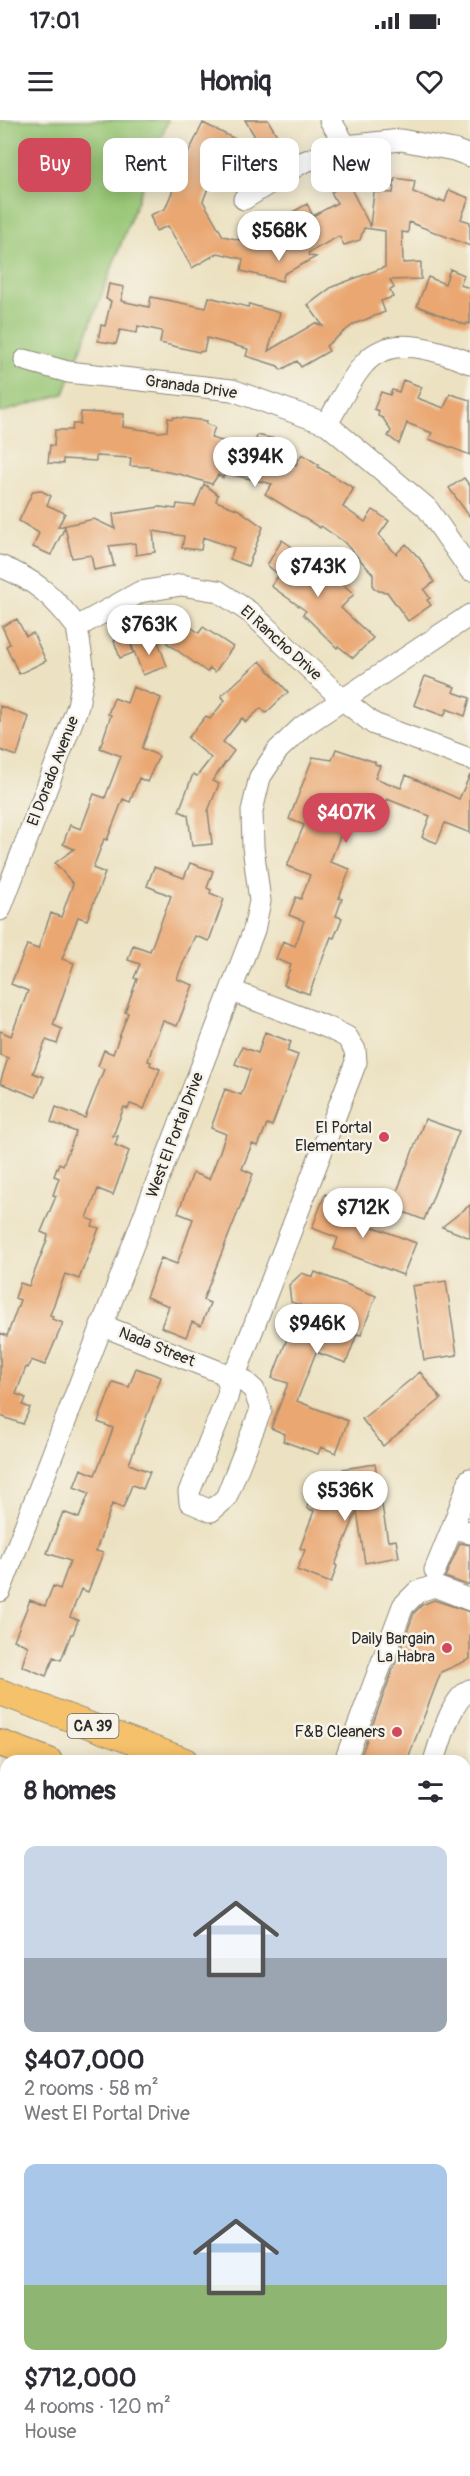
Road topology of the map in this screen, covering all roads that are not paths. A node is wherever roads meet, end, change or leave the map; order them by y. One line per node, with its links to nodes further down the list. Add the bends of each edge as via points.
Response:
1 (330, 120): 2 (street)
2 (341, 138)
3 (391, 141): 4 (street)
4 (470, 156)
5 (311, 159): 6 (street)
6 (244, 199)
7 (25, 360): 9 (street, Granada Drive, via 68,372 232,390)
8 (470, 363): 9 (street, via 433,348 407,346 384,351 365,361)
9 (327, 424): 11 (street, Granada Drive, via 427,508)
10 (0, 566): 13 (street, via 26,577 48,594)
11 (470, 570)
12 (470, 615): 14 (street, West El Portal Drive)
13 (77, 627): 14 (street, El Rancho Drive, via 140,592 181,585 218,591 252,613); 16 (street, El Dorado Avenue, via 84,672 78,706)
14 (343, 700): 15 (street, El Rancho Drive, via 374,724); 17 (street, West El Portal Drive, via 302,726 278,750 260,777 252,811 261,902)
15 (470, 759)
16 (0, 910)
17 (232, 991): 18 (street, West El Portal Drive); 19 (street, via 347,1037 355,1050 356,1062 240,1365)
18 (101, 1325): 19 (street, Nada Street); 23 (street, West El Portal Drive)
19 (224, 1371): 19 (street, via 227,1398 189,1492 190,1502 211,1511 226,1498 261,1410 254,1390)
20 (470, 1479): 21 (street)
21 (461, 1529): 22 (street)
22 (435, 1570)
23 (0, 1591)
24 (470, 1600): 30 (street, via 434,1586 417,1592 403,1606)
25 (470, 1690): 31 (street, via 454,1705)
26 (0, 1692): 29 (main road, CA 39)
27 (0, 1743): 28 (main road)
28 (33, 1755)
29 (169, 1755)
30 (347, 1755)
31 (436, 1755)

